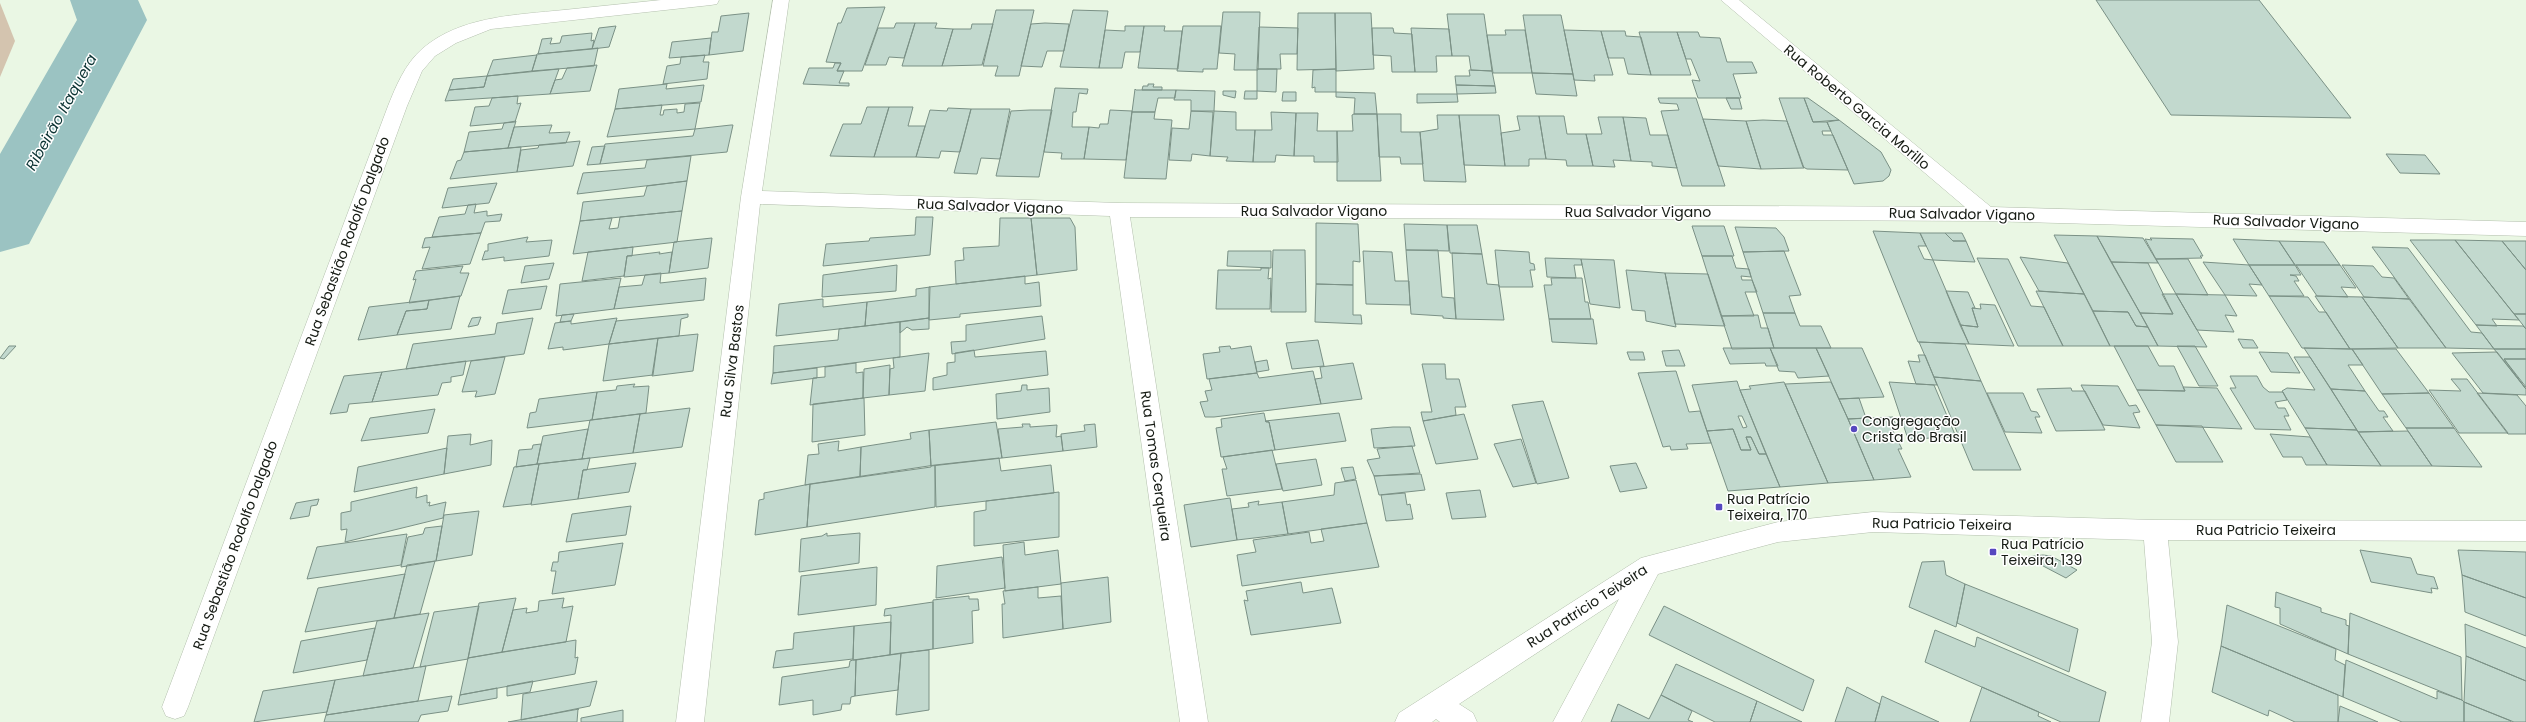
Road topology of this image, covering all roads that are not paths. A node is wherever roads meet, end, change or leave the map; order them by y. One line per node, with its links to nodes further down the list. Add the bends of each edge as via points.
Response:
1 (711, 0): 12 (street, Rua Sebastião Rodolfo Dalgado, via 496,22 462,32 433,49 413,70 381,149)
2 (780, 0): 4 (street, Rua Silva Bastos)
3 (1729, 0): 6 (street, Rua Roberto Garcia Morillo)
4 (751, 197): 5 (street, Rua Salvador Vigano); 13 (street, Rua Silva Bastos)
5 (1119, 210): 6 (street, Rua Salvador Vigano); 14 (street, Rua Tomas Cerqueira)
6 (1986, 214): 7 (street, Rua Salvador Vigano)
7 (2526, 229)
8 (2154, 530): 9 (street, Rua Patricio Teixeira); 10 (street, Rua Patricio Teixeira, via 1873,522 1778,532); 18 (street, via 2165,642)
9 (2526, 531)
10 (1650, 565): 11 (street, Rua Patricio Teixeira); 17 (street)
11 (1436, 704): 15 (street, Rua Patricio Teixeira); 16 (street)
12 (175, 707)
13 (690, 722)
14 (1194, 722)
15 (1409, 722)
16 (1463, 722)
17 (1568, 722)
18 (2155, 722)

